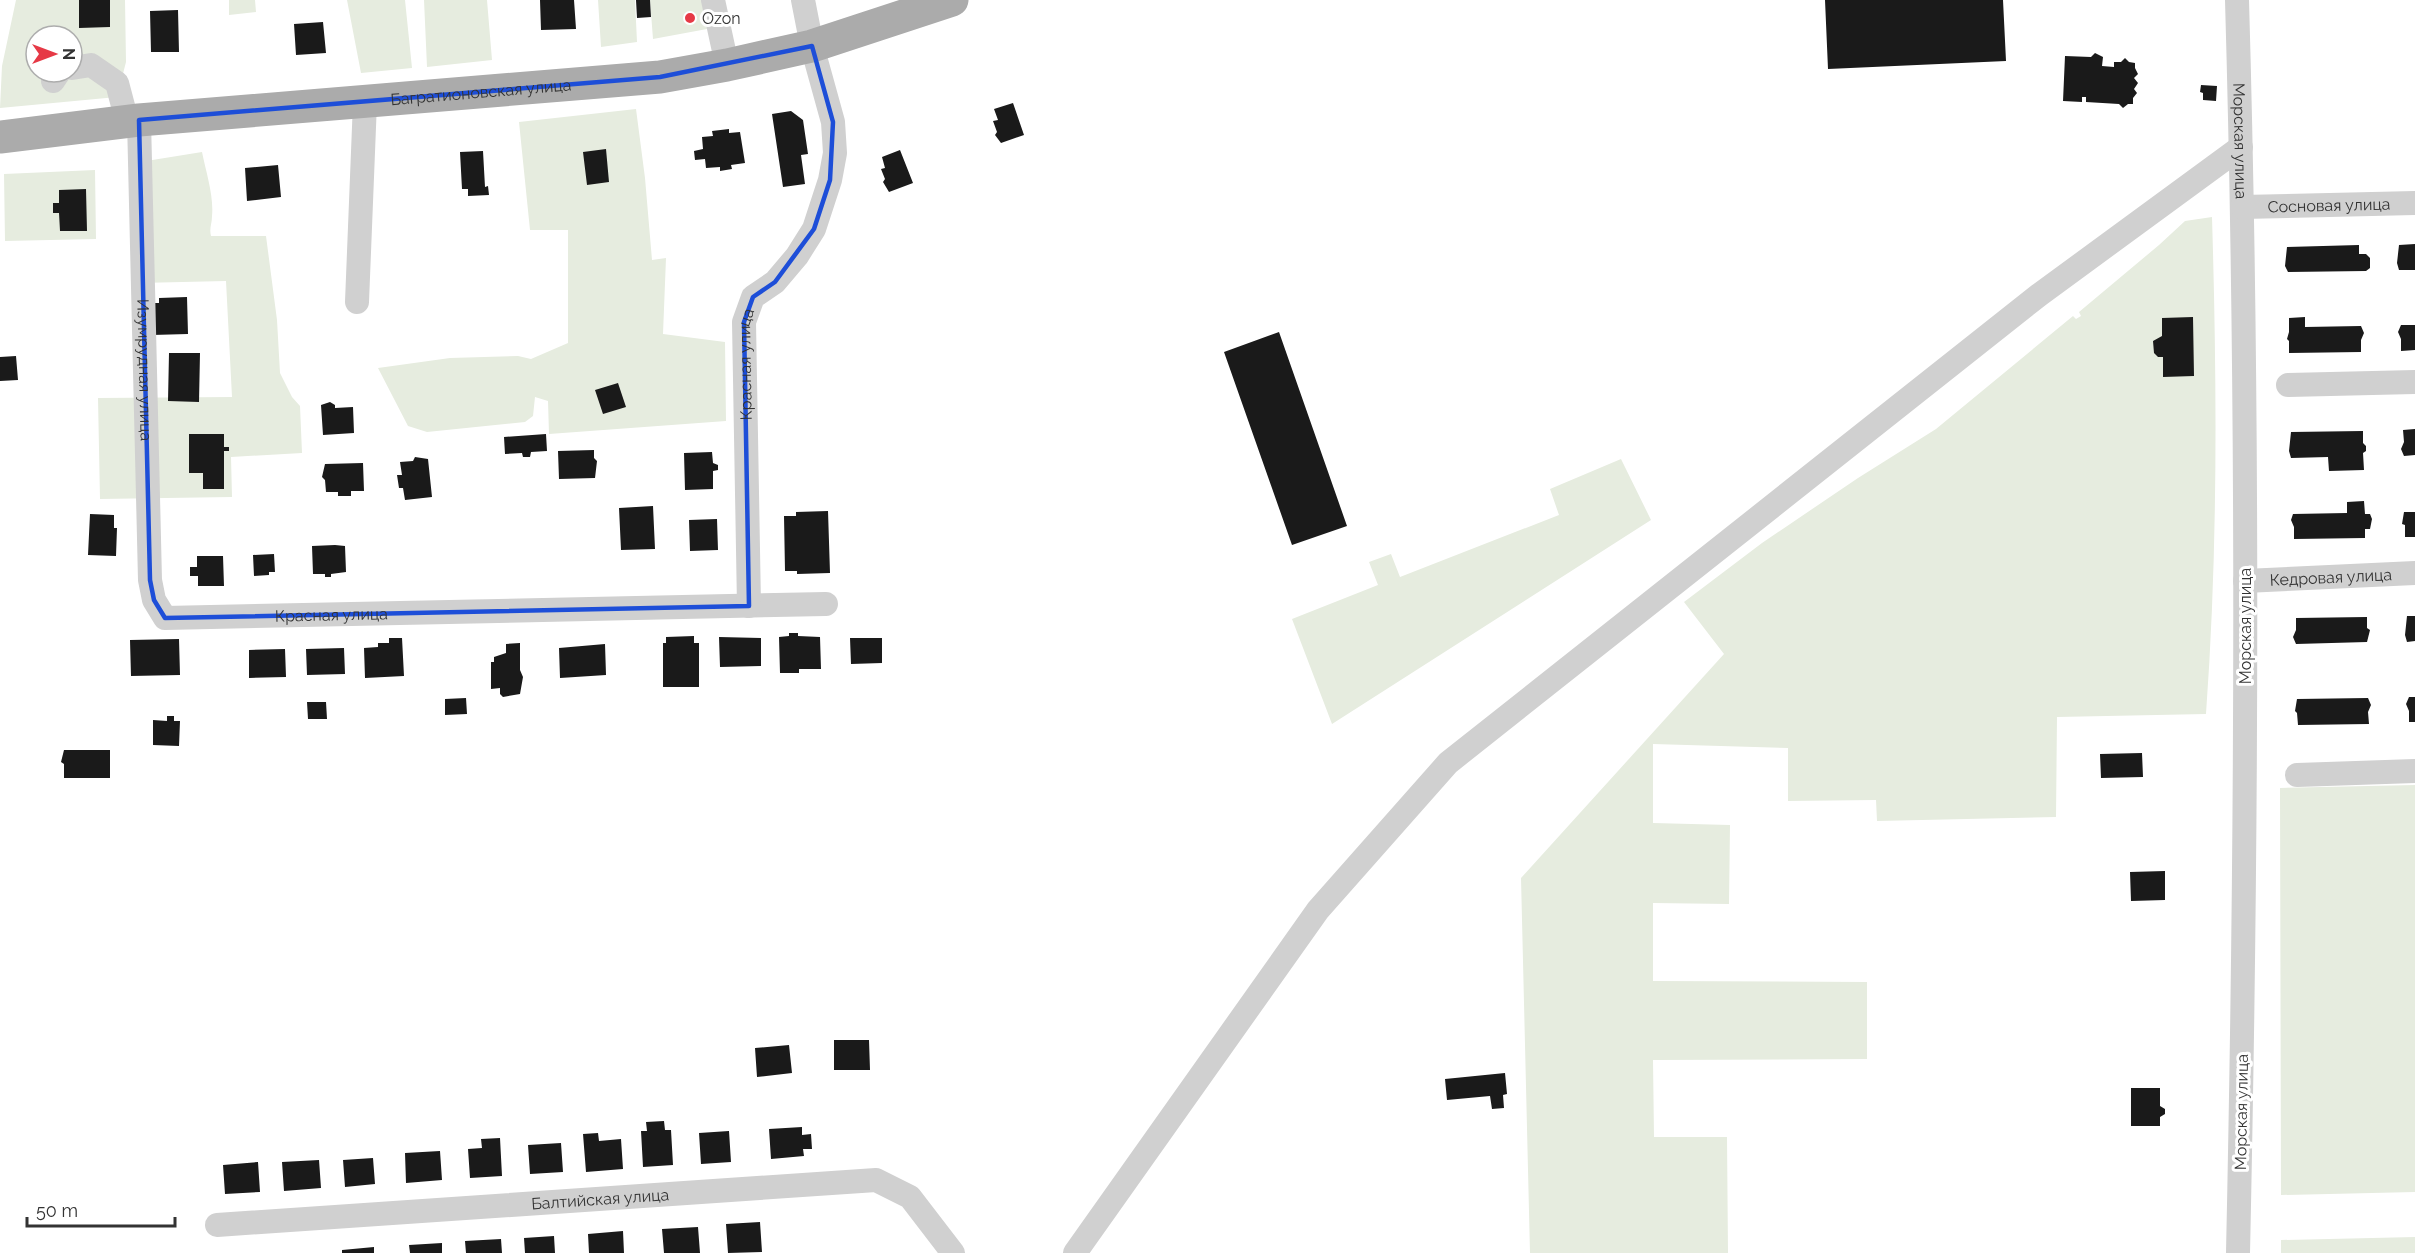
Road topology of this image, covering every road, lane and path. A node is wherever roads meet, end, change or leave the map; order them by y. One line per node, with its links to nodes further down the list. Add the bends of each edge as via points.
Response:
1 (713, 0): 6 (street)
2 (803, 0): 5 (street, Красная улица)
3 (952, 0): 5 (main road, Багратионовская улица)
4 (2237, 0): 11 (street, Морская улица)
5 (812, 46): 6 (main road, Багратионовская улица); 20 (street, Красная улица, via 832,122 835,153 830,180 814,229 775,282 753,297 744,322)
6 (727, 65): 8 (main road, Багратионовская улица, via 660,77)
7 (84, 67): 9 (street, Изумрудная улица, via 91,65 117,83)
8 (365, 102): 9 (main road, Багратионовская улица); 14 (street)
9 (133, 121): 10 (main road, Багратионовская улица); 21 (street, Изумрудная улица, via 150,580 154,600)
10 (0, 137)
11 (2241, 147): 13 (street, Морская улица); 26 (street, via 2038,295 1448,763 1317,910)
12 (2415, 203): 13 (street, Сосновая улица)
13 (2242, 207): 18 (street, Морская улица)
14 (357, 302)
15 (2415, 382): 16 (street)
16 (2288, 385)
17 (2415, 573): 18 (street, Кедровая улица)
18 (2246, 581): 27 (street, Морская улица)
19 (826, 604): 20 (street, Красная улица)
20 (749, 606): 21 (street, Красная улица)
21 (165, 618)
22 (2415, 771): 23 (street)
23 (2297, 776)
24 (217, 1225): 25 (street, Балтийская улица, via 876,1180 910,1197)
25 (953, 1253)
26 (1075, 1253)
27 (2238, 1253)

